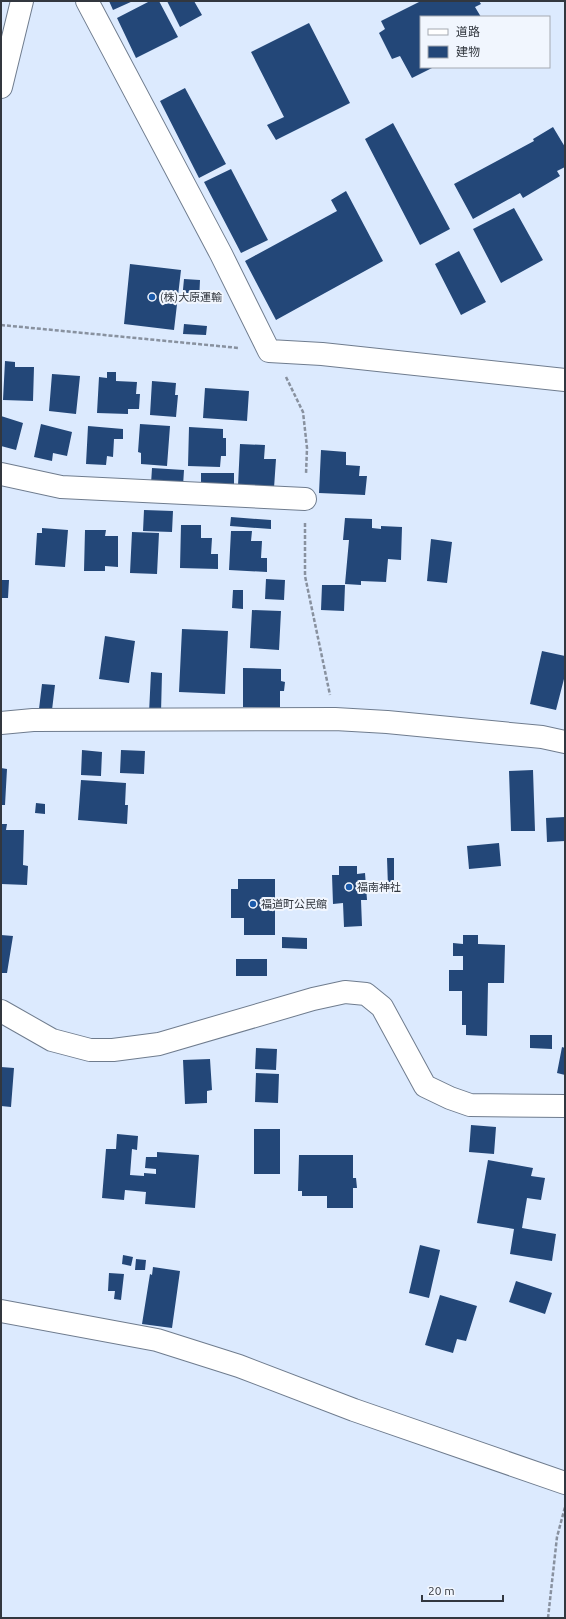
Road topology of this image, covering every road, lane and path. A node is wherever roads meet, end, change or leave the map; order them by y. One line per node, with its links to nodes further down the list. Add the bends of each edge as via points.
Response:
1 (22, 1): 3 (street)
2 (87, 1): 5 (street)
3 (1, 87)
4 (1, 325): 5 (path)
5 (269, 350): 6 (street); 8 (path, via 284,372 303,412 307,448)
6 (565, 380)
7 (1, 474): 8 (street, via 61,487)
8 (305, 499): 9 (path, via 305,576)
9 (335, 719): 10 (street, via 33,720); 11 (street, via 503,733)
10 (1, 723)
11 (565, 742)
12 (1, 1011): 13 (street, via 52,1040 90,1050 113,1050 158,1044 344,992 366,994 382,1007 425,1086 470,1105)
13 (565, 1106)
14 (1, 1311): 15 (street, via 157,1340 239,1366 354,1410)
15 (565, 1483)
16 (565, 1506): 17 (path, via 557,1537)
17 (548, 1618)

